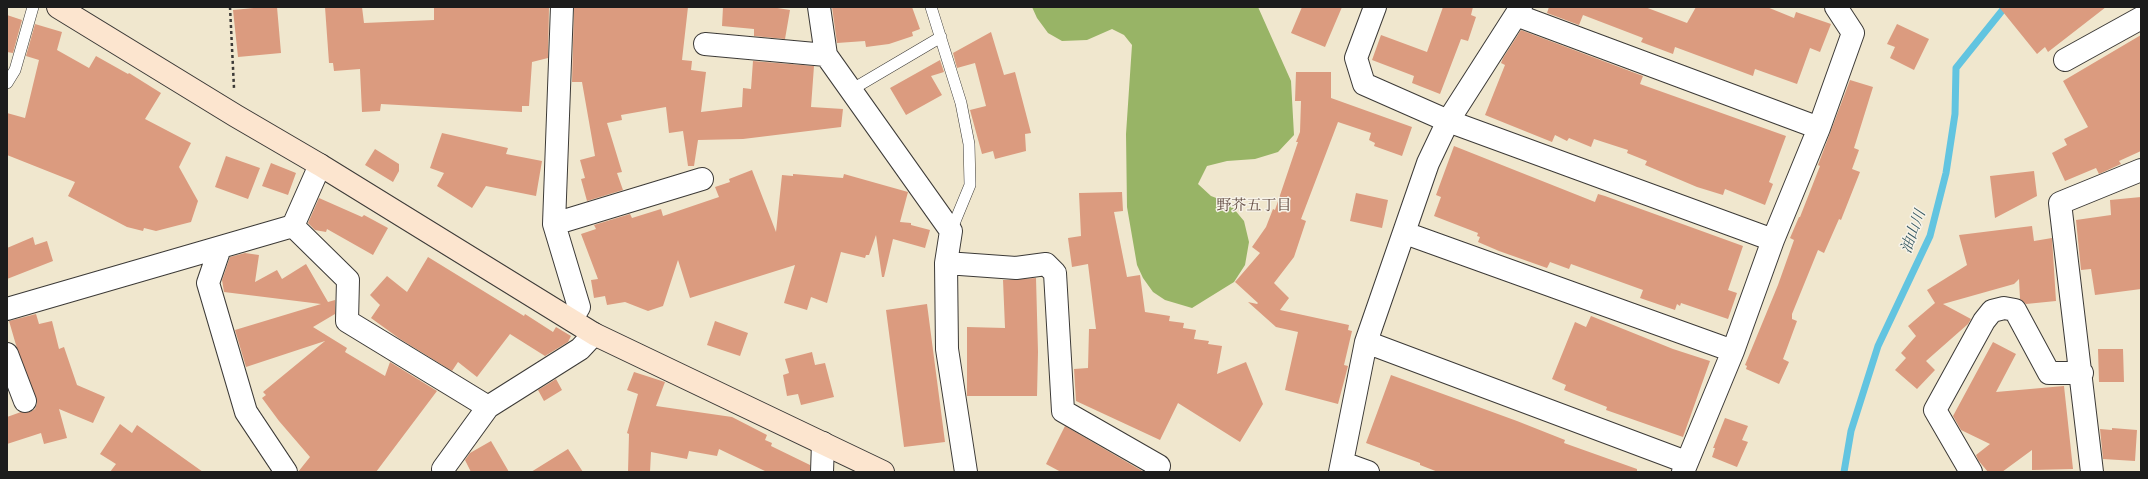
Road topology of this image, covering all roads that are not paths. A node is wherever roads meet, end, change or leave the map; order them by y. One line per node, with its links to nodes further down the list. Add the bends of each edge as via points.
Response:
1 (33, 7): 14 (lane, via 15,70)
2 (58, 7): 18 (street, via 236,116)
3 (562, 7): 21 (street)
4 (819, 7): 12 (street)
5 (931, 7): 10 (lane)
6 (1375, 7): 16 (street, via 1356,58 1364,84)
7 (1836, 7): 17 (street, via 1853,34)
8 (1518, 11): 16 (street); 17 (street)
9 (2141, 18): 13 (street)
10 (940, 37): 15 (lane); 23 (lane, via 961,102 969,144 970,185)
11 (705, 44): 12 (street)
12 (826, 55): 15 (street)
13 (2065, 60)
14 (7, 83)
15 (851, 90): 23 (street)
16 (1448, 121): 24 (street, via 1428,163); 25 (street)
17 (1819, 128): 25 (street)
18 (320, 164): 22 (street); 29 (street)
19 (2141, 170): 34 (street, via 2060,202)
20 (702, 179): 21 (street)
21 (554, 224): 29 (street, via 579,307)
22 (293, 226): 26 (street); 36 (street, via 348,280 347,321)
23 (951, 231): 27 (street)
24 (1405, 233): 31 (street); 32 (street)
25 (1773, 240): 32 (street)
26 (220, 248): 28 (street); 41 (street, via 208,283 246,412)
27 (946, 263): 44 (street, via 947,349); 45 (street, via 1016,268 1046,264 1055,273 1063,410 1158,466)
28 (7, 308)
29 (572, 319): 30 (street)
30 (594, 334): 36 (street, via 580,349); 37 (street)
31 (1366, 342): 38 (street); 39 (street)
32 (1733, 350): 39 (street)
33 (7, 354): 35 (street)
34 (2082, 373): 47 (street, via 2049,373 2015,310 2004,308 1992,311 1935,410); 48 (street)
35 (25, 401)
36 (488, 407): 40 (street)
37 (823, 443): 42 (street); 43 (street)
38 (1341, 467): 46 (street)
39 (1685, 467)
40 (443, 469)
41 (286, 472)
42 (822, 472)
43 (883, 472)
44 (966, 472)
45 (1156, 472)
46 (1368, 472)
47 (1971, 472)
48 (2092, 472)

